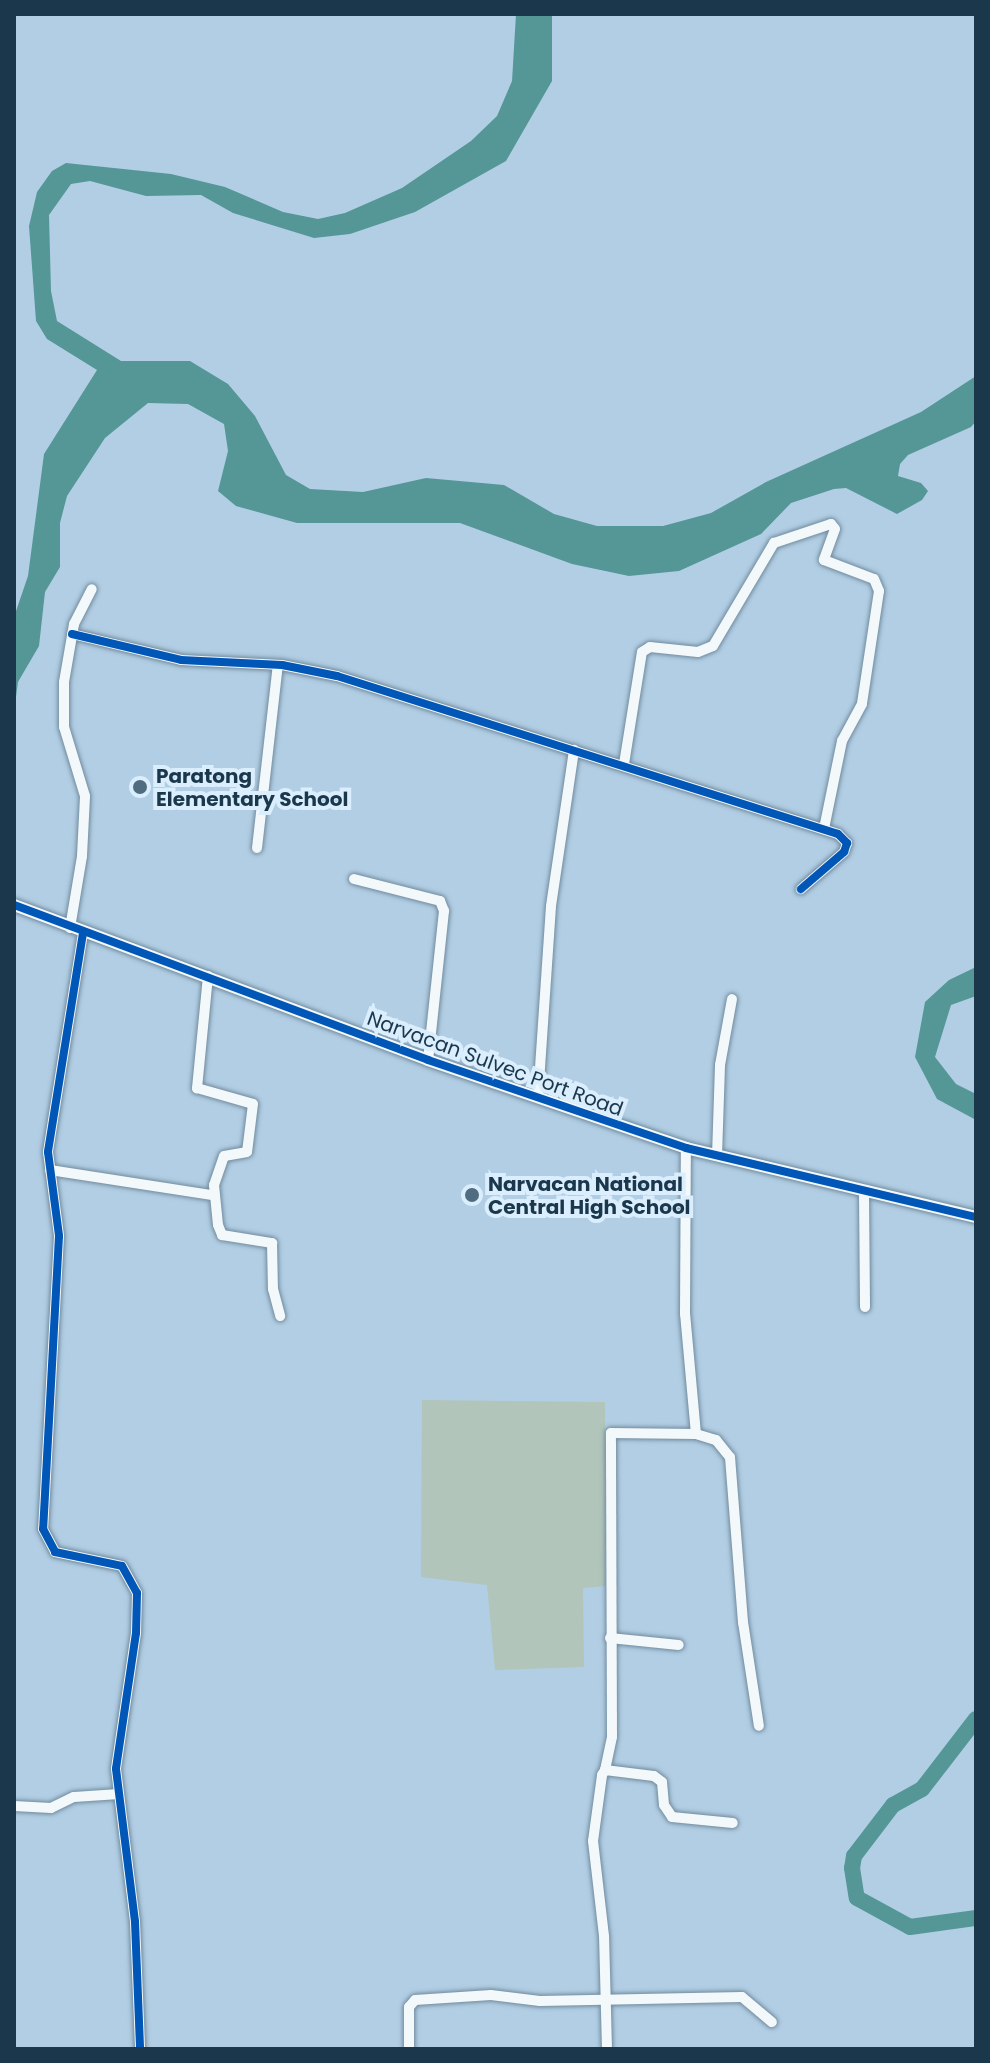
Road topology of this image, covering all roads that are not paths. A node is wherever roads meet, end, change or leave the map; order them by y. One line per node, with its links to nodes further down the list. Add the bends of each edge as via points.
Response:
1 (92, 589): 2 (street)
2 (72, 634): 3 (street, via 181,660); 11 (street, via 64,727 85,796 85,816)
3 (278, 665): 4 (street, via 337,676); 7 (street)
4 (574, 750): 5 (street); 16 (street, via 551,906)
5 (624, 764): 6 (street); 6 (street, via 642,652 650,647 698,652 713,646 774,543 831,524 835,529 824,560 874,579 879,591 862,704 842,741)
6 (824, 829): 9 (street, via 844,839 847,847)
7 (257, 848)
8 (354, 879): 15 (street, via 440,901 444,911)
9 (801, 889)
10 (14, 905): 11 (street, Narvacan Sulvec Port Road)
11 (70, 928): 12 (street, Narvacan Sulvec Port Road)
12 (83, 933): 13 (street, Narvacan Sulvec Port Road); 19 (street, via 50,1134)
13 (208, 976): 15 (street, Narvacan Sulvec Port Road); 21 (street, via 197,1088 253,1104 249,1149 222,1157)
14 (732, 999): 18 (street, via 720,1065)
15 (428, 1060): 16 (street, Narvacan Sulvec Port Road)
16 (538, 1097): 17 (street, Narvacan Sulvec Port Road)
17 (686, 1148): 18 (street, Narvacan Sulvec Port Road); 25 (street, via 685,1314)
18 (717, 1156): 20 (street, Narvacan Sulvec Port Road)
19 (50, 1170): 21 (street); 30 (street, via 58,1258 43,1529 55,1552 113,1562 134,1582 136,1633 118,1733)
20 (864, 1192): 22 (street, Narvacan Sulvec Port Road); 23 (street)
21 (212, 1195): 24 (street, via 222,1235 272,1243 273,1289)
22 (976, 1217)
23 (865, 1307)
24 (280, 1316)
25 (696, 1434): 26 (street, via 611,1433); 28 (street, via 716,1440 730,1457 743,1622)
26 (610, 1638): 27 (street); 29 (street, via 611,1749)
27 (679, 1645)
28 (759, 1726)
29 (605, 1770): 32 (street, via 660,1779 664,1805 672,1817); 33 (street, via 592,1827)
30 (119, 1794): 31 (street, via 79,1796 41,1809); 35 (street, via 135,1922)
31 (14, 1806)
32 (733, 1823)
33 (605, 1999): 34 (street, via 742,1997); 36 (street, via 540,2001 491,1995 415,2000 409,2007); 37 (street)
34 (772, 2022)
35 (140, 2049)
36 (409, 2049)
37 (607, 2049)

